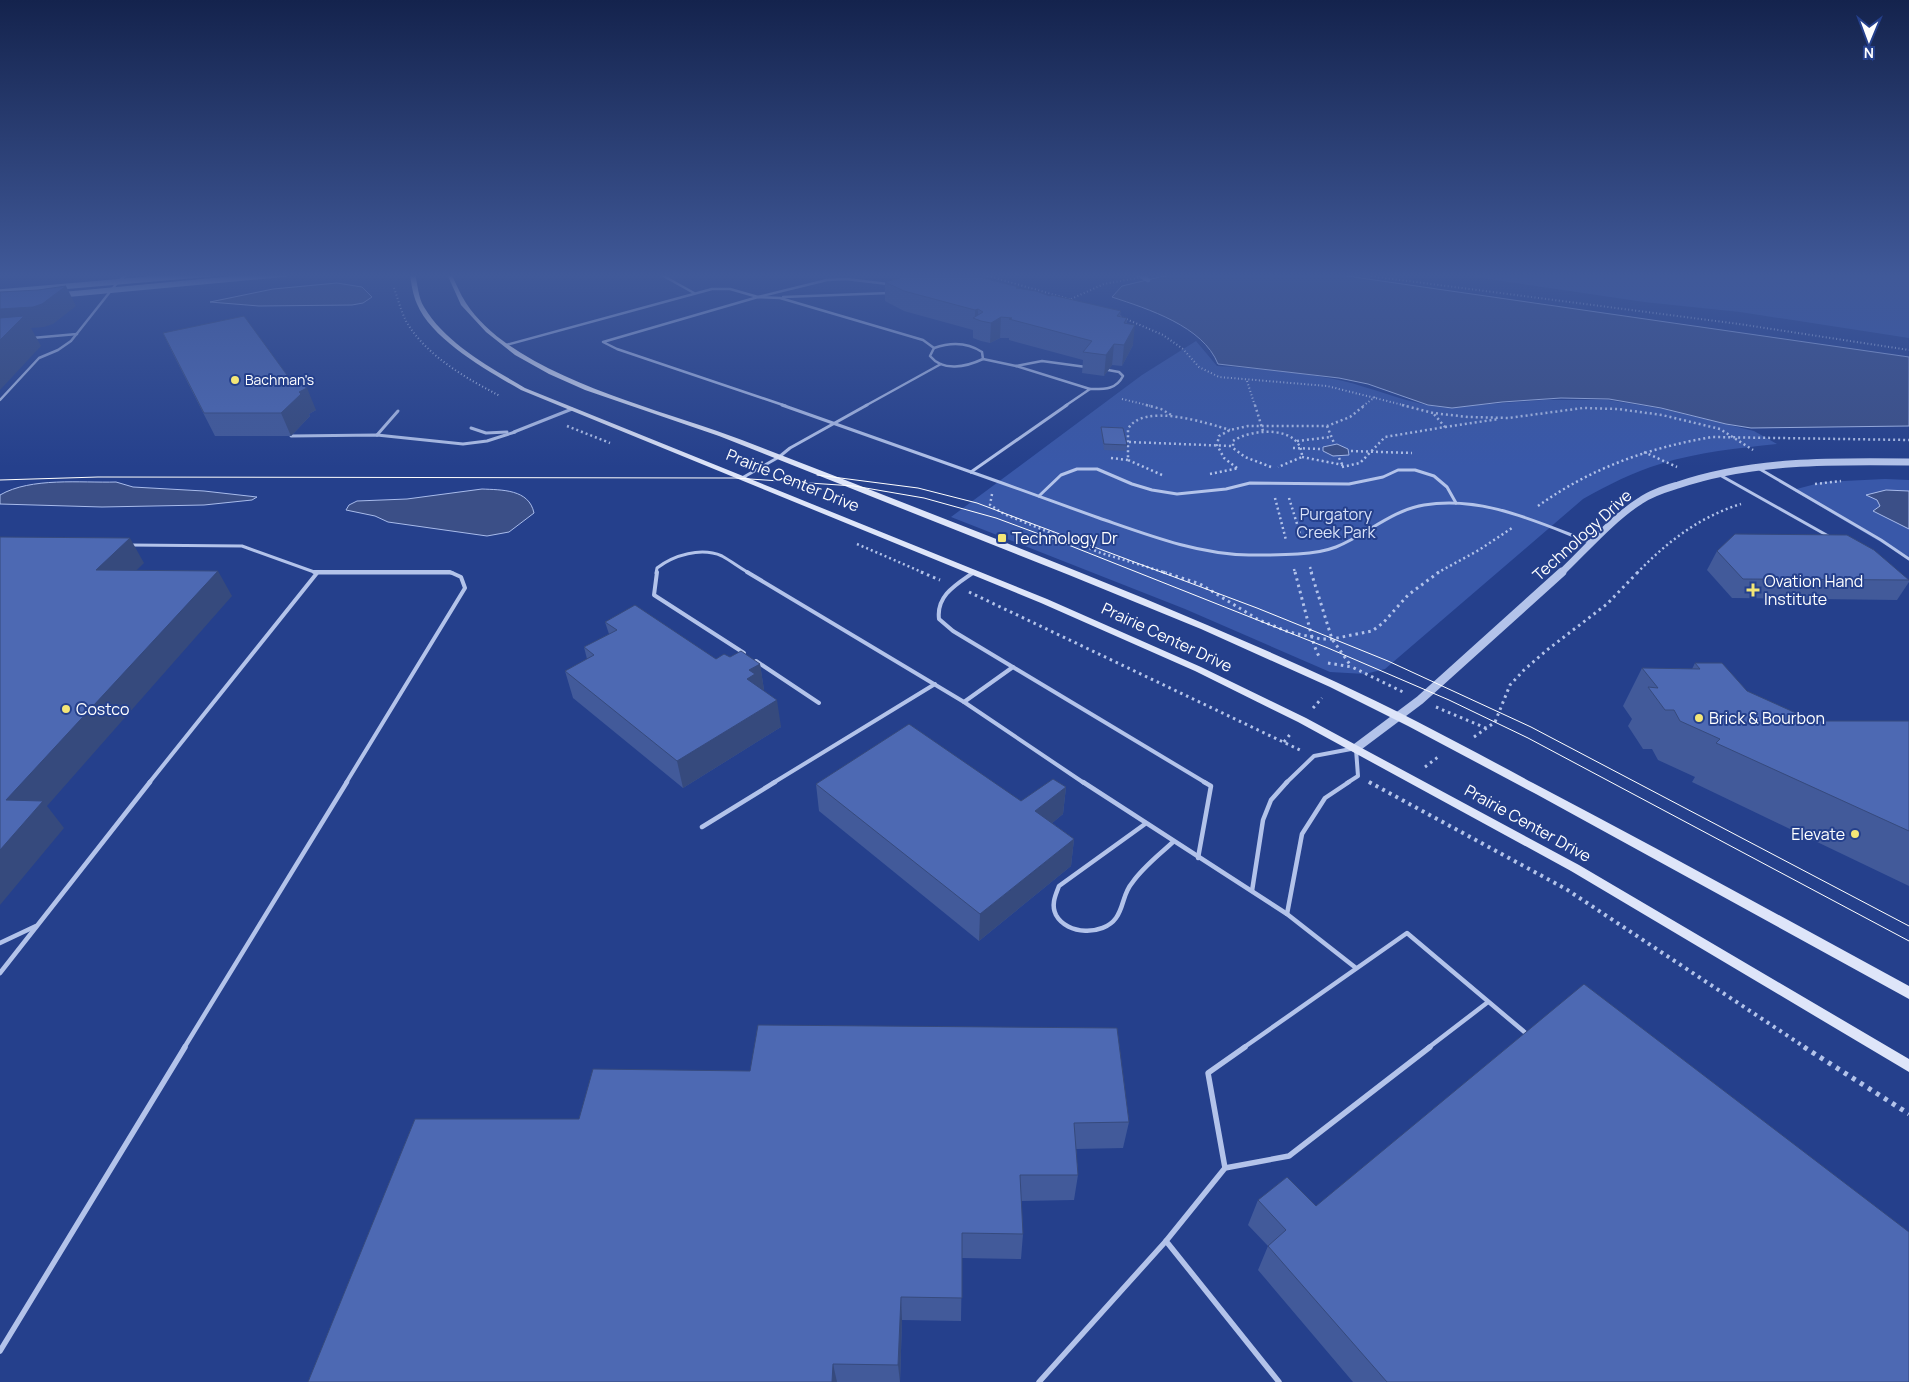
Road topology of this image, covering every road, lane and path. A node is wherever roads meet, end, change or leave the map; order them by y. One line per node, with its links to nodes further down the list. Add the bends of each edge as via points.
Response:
1 (73, 338): 23 (lane, via 39,358)
2 (421, 338): 21 (path, via 438,356 477,384)
3 (449, 338): 24 (main road, Prairie Center Drive, via 488,369 523,389)
4 (497, 338): 10 (main road, Prairie Center Drive)
5 (530, 338): 10 (lane)
6 (615, 338): 30 (lane, via 603,342)
7 (918, 338): 11 (lane)
8 (1169, 338): 18 (path, via 1204,372)
9 (1834, 338): 12 (path)
10 (506, 345): 57 (main road, Prairie Center Drive, via 573,383)
11 (934, 348): 13 (lane, via 956,344 973,346 982,352); 14 (lane, via 932,359)
12 (1909, 350)
13 (983, 359): 14 (lane, via 959,366); 15 (lane)
14 (941, 364): 30 (lane)
15 (1016, 366): 16 (lane, via 1038,361); 19 (lane)
16 (1086, 367)
17 (1108, 370): 19 (lane, via 1119,372 1122,380 1114,387)
18 (1247, 381): 20 (path, via 1327,386); 31 (path)
19 (1090, 389): 65 (lane)
20 (1375, 397): 26 (path); 32 (path, via 1350,417)
21 (504, 398)
22 (1119, 398): 27 (path, via 1161,409)
23 (0, 400)
24 (572, 409): 28 (lane); 69 (main road, Prairie Center Drive)
25 (398, 411): 38 (lane)
26 (1433, 413): 29 (path); 33 (path)
27 (1176, 417): 35 (path); 43 (path, via 1137,420 1127,432)
28 (549, 418): 37 (lane); 47 (path)
29 (1508, 418): 33 (path); 41 (path, via 1583,408 1618,409 1662,415 1720,429)
30 (835, 423): 57 (lane); 65 (lane)
31 (1260, 425): 32 (path); 35 (path); 36 (path)
32 (1327, 426): 40 (path)
33 (1445, 427): 55 (path, via 1385,437)
34 (472, 428): 37 (lane, via 486,433)
35 (1230, 430): 46 (path, via 1219,436)
36 (1263, 431): 44 (path, via 1283,434); 48 (path, via 1236,437)
37 (515, 432): 38 (lane, via 463,444)
38 (377, 435): 39 (lane)
39 (291, 436)
40 (1331, 437): 44 (path); 45 (path)
41 (1732, 437): 42 (path); 52 (path)
42 (1909, 440)
43 (1129, 442): 46 (path); 68 (path, via 1128,460)
44 (1297, 442): 50 (path)
45 (1334, 443)
46 (1217, 445): 48 (path); 67 (path, via 1224,458 1237,469)
47 (617, 446)
48 (1231, 446): 62 (path, via 1246,460)
49 (1293, 448): 50 (path)
50 (1302, 448): 51 (path); 58 (path)
51 (1320, 449)
52 (1751, 449)
53 (1351, 451): 55 (path)
54 (1644, 451): 61 (path)
55 (1371, 452): 56 (path)
56 (1412, 453)
57 (778, 457): 69 (lane); 95 (main road, Prairie Center Drive, via 1103,585)
58 (1302, 457): 59 (path, via 1343,466); 64 (path)
59 (1339, 458)
60 (1909, 462): 63 (street, Technology Drive, via 1851,461)
61 (1671, 464)
62 (1271, 467)
63 (1756, 467): 66 (street, Technology Drive); 82 (lane)
64 (1278, 468)
65 (971, 472): 71 (lane)
66 (1716, 473): 76 (lane); 79 (street, Technology Drive, via 1678,484 1639,501)
67 (1203, 475)
68 (1168, 476)
69 (742, 478): 85 (main road, Prairie Center Drive)
70 (998, 489): 88 (path, via 991,495 990,505 1004,514 1100,554 1200,584 1259,620)
71 (1039, 496): 74 (lane, via 1158,539 1225,554 1257,555 1336,547 1391,516 1423,505); 74 (lane, via 1061,475 1077,469 1097,469 1138,486 1177,494 1218,491 1250,483 1349,484 1383,477 1398,470 1415,470 1434,476 1447,487)
72 (1289, 497): 78 (path)
73 (1747, 502): 100 (path, via 1702,518 1684,531 1609,602 1529,664 1509,685 1497,719)
74 (1456, 503): 79 (lane, via 1486,507)
75 (1278, 510): 80 (path)
76 (1838, 541)
77 (854, 543): 87 (path)
78 (1303, 543)
79 (1592, 543): 98 (street, Technology Drive, via 1476,652)
80 (1287, 544)
81 (126, 545): 86 (lane, via 242,546)
82 (1909, 559)
83 (1308, 560): 89 (path)
84 (1292, 562): 88 (path)
85 (974, 572): 87 (lane); 99 (main road, Prairie Center Drive, via 1126,637)
86 (317, 573): 109 (lane); 120 (lane, via 450,572 465,580 465,588)
87 (955, 586): 92 (lane, via 937,606 939,619); 99 (path, via 1284,742)
88 (1314, 638): 89 (path); 93 (path, via 1324,662)
89 (1332, 639): 93 (path)
90 (746, 654): 94 (lane, via 654,594 657,568 685,554 721,556)
91 (754, 660): 97 (lane)
92 (1013, 667): 96 (lane); 106 (lane, via 1211,786)
93 (1352, 667): 95 (path)
94 (935, 684): 96 (lane); 104 (lane)
95 (1333, 685): 98 (main road, Prairie Center Drive); 99 (path)
96 (964, 702): 103 (lane)
97 (819, 703)
98 (1398, 717): 101 (street, Technology Drive); 113 (main road, Prairie Center Drive, via 1710,881)
99 (1302, 720): 101 (main road, Prairie Center Drive)
100 (1488, 729)
101 (1356, 748): 107 (lane, via 1314,756 1271,800 1263,820); 108 (lane, via 1358,776 1325,798 1302,834); 116 (main road, Prairie Center Drive, via 1576,868)
102 (1398, 797): 117 (path, via 1566,890)
103 (1145, 824): 105 (lane); 105 (lane, via 1059,886 1053,896 1052,907 1056,917 1066,926 1091,931 1114,920 1125,892 1136,876)
104 (702, 827)
105 (1173, 842): 106 (lane)
106 (1198, 858): 107 (lane)
107 (1252, 891): 108 (lane)
108 (1286, 914): 111 (lane)
109 (37, 925): 110 (lane); 112 (lane)
110 (0, 943)
111 (1356, 968): 114 (lane, via 1407,933); 118 (lane, via 1208,1073)
112 (0, 973)
113 (1909, 993)
114 (1488, 1002): 115 (lane); 118 (lane, via 1289,1156)
115 (1533, 1040)
116 (1909, 1066)
117 (1909, 1114)
118 (1225, 1168): 119 (lane)
119 (1166, 1241): 121 (lane); 122 (lane)
120 (0, 1351)
121 (1039, 1382)
122 (1279, 1382)

